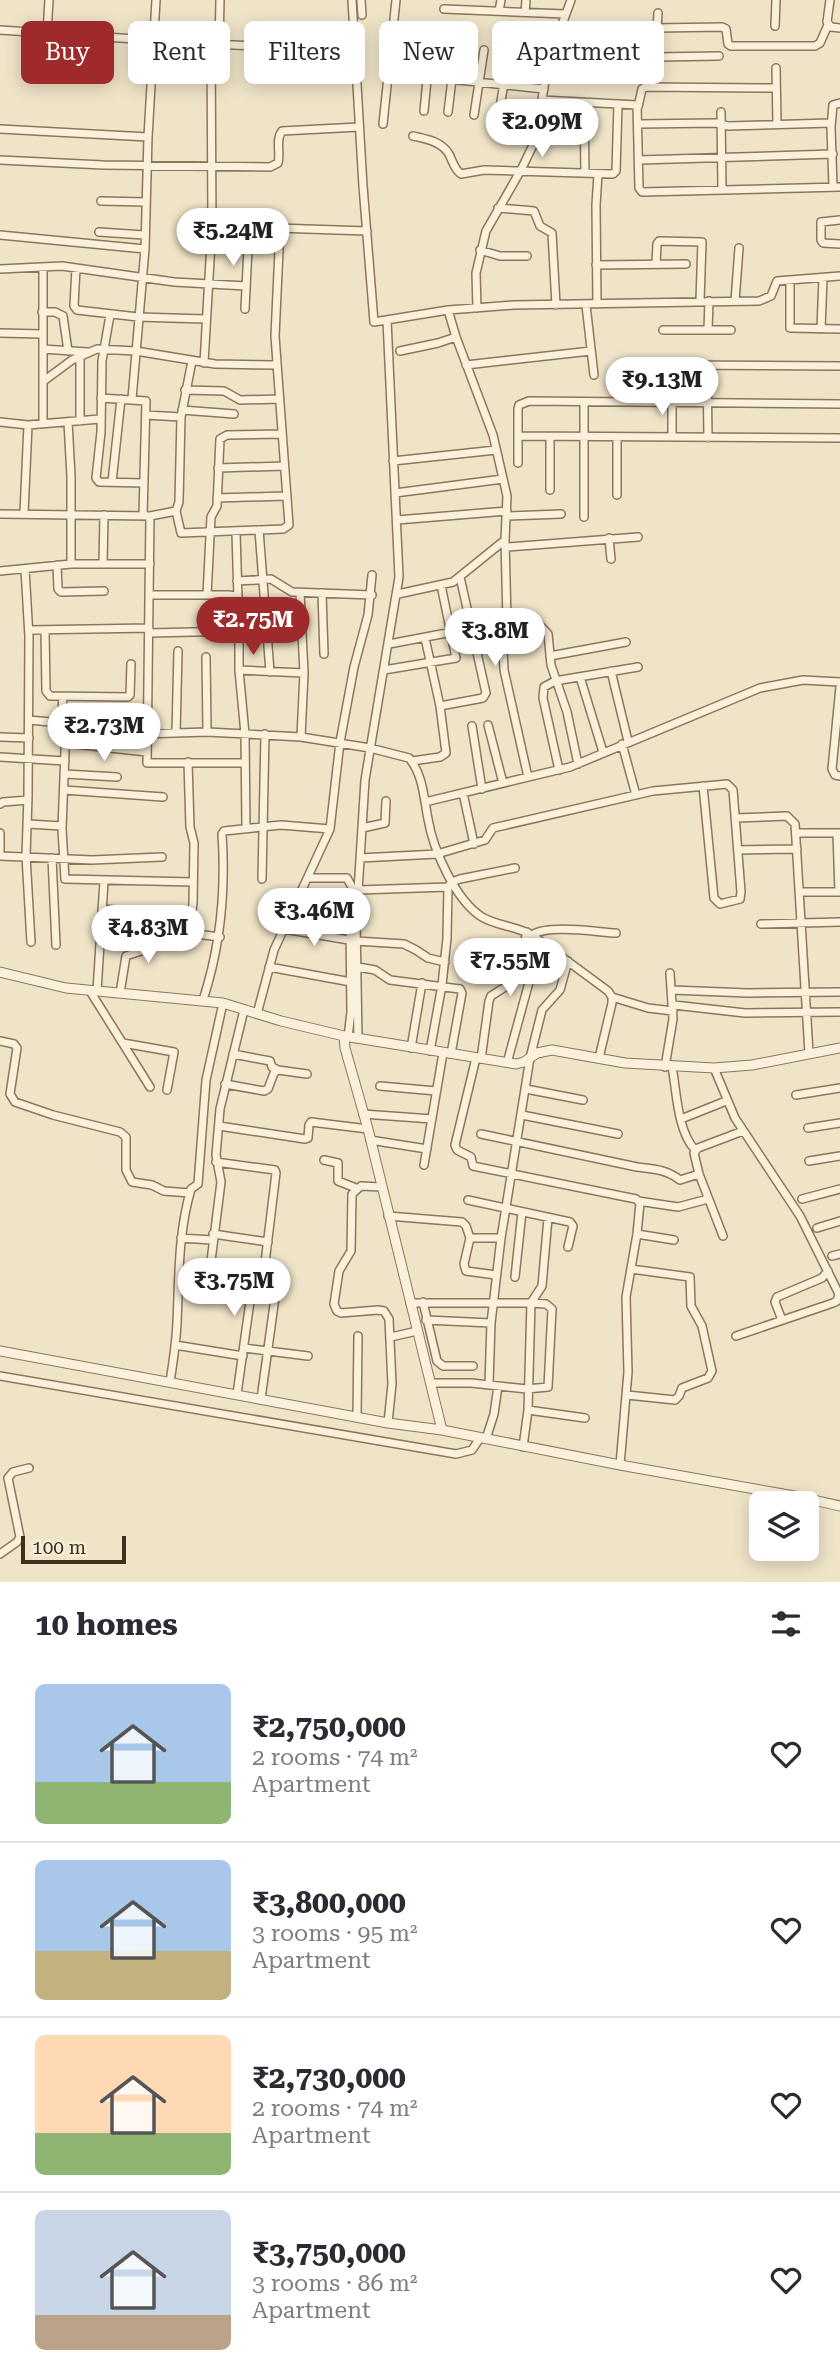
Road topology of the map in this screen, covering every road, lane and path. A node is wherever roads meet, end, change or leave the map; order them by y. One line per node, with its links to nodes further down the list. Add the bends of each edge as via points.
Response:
1 (49, 0): 18 (street)
2 (156, 0): 19 (street)
3 (220, 0): 20 (street)
4 (352, 0): 61 (street)
5 (361, 0): 16 (street)
6 (396, 0): 21 (street)
7 (501, 0): 13 (street)
8 (526, 0): 14 (street)
9 (571, 0): 17 (street)
10 (776, 0): 25 (street)
11 (830, 0): 24 (street)
12 (444, 9): 13 (street)
13 (499, 11): 14 (street)
14 (525, 12): 17 (street)
15 (658, 13): 23 (street)
16 (362, 15)
17 (565, 15): 22 (street)
18 (48, 21)
19 (154, 21)
20 (218, 21)
21 (394, 21)
22 (562, 21)
23 (657, 21)
24 (828, 25): 26 (street, via 815,46 732,46 722,27); 27 (street)
25 (775, 26)
26 (664, 28)
27 (840, 28)
28 (0, 30): 29 (street)
29 (21, 31)
30 (484, 50): 34 (street)
31 (719, 56): 32 (street)
32 (664, 57)
33 (776, 68): 44 (street)
34 (478, 82): 35 (street)
35 (492, 83)
36 (151, 84): 64 (street)
37 (214, 84): 70 (street)
38 (387, 84): 57 (street)
39 (427, 84): 52 (street)
40 (451, 84): 53 (street)
41 (478, 84): 55 (street)
42 (503, 84): 45 (street); 50 (street)
43 (545, 84): 45 (street)
44 (776, 88): 51 (street, via 645,87); 59 (street)
45 (544, 89): 46 (street)
46 (542, 100): 47 (street); 71 (street, via 538,134)
47 (584, 103): 49 (street); 72 (street)
48 (840, 103): 56 (street, via 834,103)
49 (618, 104): 51 (street); 73 (street, via 615,173)
50 (500, 107)
51 (638, 107): 58 (street)
52 (424, 111)
53 (448, 112)
54 (721, 112): 60 (street)
55 (474, 115)
56 (831, 122): 59 (street); 65 (street)
57 (383, 124)
58 (638, 124): 60 (street); 68 (street)
59 (777, 124): 60 (street)
60 (721, 125): 66 (street)
61 (359, 127): 70 (street, via 286,129 280,133 275,166); 84 (street)
62 (0, 129): 64 (street)
63 (412, 136): 71 (street, via 444,148 461,174)
64 (148, 137): 69 (street)
65 (833, 154): 66 (street); 74 (street)
66 (721, 157): 68 (street); 75 (street)
67 (0, 160): 69 (street)
68 (639, 160): 75 (street, via 642,192)
69 (147, 165): 70 (street); 77 (street)
70 (212, 167): 80 (street)
71 (521, 170): 72 (street); 78 (street)
72 (585, 173): 73 (street)
73 (598, 174): 94 (street)
74 (837, 187): 75 (street)
75 (722, 190)
76 (101, 201): 77 (street)
77 (146, 202): 86 (street)
78 (498, 208): 90 (street); 109 (street, via 534,211 540,226 552,233)
79 (840, 220): 87 (street, via 821,222 821,240)
80 (212, 226): 81 (street); 102 (street)
81 (248, 228): 82 (street); 103 (street)
82 (280, 229): 84 (street); 136 (street)
83 (99, 232): 86 (street)
84 (367, 232): 117 (street, via 372,318)
85 (0, 235): 89 (street)
86 (144, 235): 89 (street)
87 (840, 244)
88 (739, 248): 106 (street)
89 (145, 250): 99 (street)
90 (480, 250): 91 (street); 110 (street)
91 (527, 256)
92 (656, 264): 93 (street); 94 (street); 104 (street, via 659,241 702,242)
93 (685, 264)
94 (596, 265): 108 (street)
95 (43, 267): 96 (street); 97 (street); 113 (street)
96 (76, 268): 99 (street); 114 (street, via 75,308)
97 (0, 269)
98 (840, 276): 100 (street)
99 (143, 278): 102 (street); 115 (street)
100 (823, 278): 101 (street); 118 (street)
101 (790, 280): 106 (street, via 777,281 771,296 764,300); 118 (street, via 789,326)
102 (208, 285): 103 (street); 116 (street)
103 (246, 286): 111 (street)
104 (700, 301): 105 (street); 108 (street)
105 (709, 301): 106 (street); 121 (street)
106 (735, 301)
107 (586, 304): 108 (street); 109 (street); 131 (street)
108 (597, 304)
109 (556, 305): 110 (street)
110 (477, 308): 112 (street)
111 (245, 309)
112 (448, 310): 117 (street); 125 (street)
113 (42, 312): 124 (street); 128 (street, via 63,316)
114 (110, 315): 115 (street); 127 (street)
115 (138, 317): 116 (street); 129 (street)
116 (205, 319): 135 (street)
117 (381, 321): 169 (street)
118 (821, 329): 119 (street)
119 (840, 329)
120 (663, 330): 121 (street)
121 (708, 330): 122 (street)
122 (732, 330)
123 (0, 333): 124 (street)
124 (42, 334): 126 (street)
125 (456, 337): 130 (street); 137 (street)
126 (43, 349): 128 (street); 141 (street)
127 (104, 349): 129 (street); 132 (street); 143 (street)
128 (68, 351): 132 (street)
129 (136, 351): 134 (street); 145 (street)
130 (400, 351)
131 (591, 351): 137 (street); 140 (street)
132 (88, 352): 133 (street)
133 (80, 356): 141 (street); 155 (street)
134 (192, 361): 135 (street); 142 (street)
135 (204, 363): 136 (street)
136 (276, 365): 146 (street)
137 (466, 365): 168 (street)
138 (707, 366): 139 (street); 148 (street, via 673,367); 149 (street)
139 (840, 366)
140 (594, 375)
141 (45, 380): 158 (street)
142 (185, 390): 146 (street, via 224,391 240,400); 151 (street)
143 (101, 398): 144 (street); 154 (street)
144 (121, 399): 145 (street); 174 (street)
145 (132, 399): 153 (street, via 146,401)
146 (279, 399): 160 (street)
147 (584, 402): 148 (street); 161 (street, via 524,402 518,409); 163 (street)
148 (672, 403): 149 (street); 165 (street)
149 (707, 404): 150 (street); 166 (street)
150 (840, 404)
151 (181, 414): 152 (street); 153 (street); 181 (street)
152 (234, 414)
153 (146, 415): 175 (street)
154 (100, 419): 155 (street); 174 (street, via 96,478)
155 (80, 421): 157 (street)
156 (0, 422): 159 (street)
157 (68, 422): 158 (street); 186 (street)
158 (43, 423): 159 (street)
159 (28, 425): 182 (street)
160 (281, 434): 171 (street); 172 (street, via 223,436 218,444)
161 (518, 436): 162 (street); 170 (street)
162 (550, 437): 163 (street); 176 (street)
163 (584, 437): 164 (street); 189 (street)
164 (617, 437): 165 (street); 178 (street)
165 (672, 437): 166 (street)
166 (708, 438): 167 (street)
167 (840, 438)
168 (496, 450): 169 (street); 173 (street)
169 (393, 461): 177 (street)
170 (518, 463)
171 (284, 466): 172 (street); 179 (street)
172 (218, 468): 180 (street)
173 (503, 479): 177 (street); 183 (street)
174 (111, 482): 175 (street)
175 (144, 483): 188 (street)
176 (550, 490)
177 (395, 493): 190 (street)
178 (617, 495)
179 (286, 496): 180 (street); 191 (street, via 289,525)
180 (217, 498): 193 (street)
181 (176, 512): 188 (street); 193 (street, via 181,533)
182 (24, 513): 184 (street); 186 (street)
183 (507, 513): 185 (street); 190 (street); 196 (street)
184 (0, 514)
185 (561, 514)
186 (71, 515): 187 (street); 199 (street)
187 (104, 515): 188 (street); 198 (street)
188 (146, 516): 200 (street)
189 (584, 517)
190 (397, 520): 212 (street)
191 (259, 530): 192 (street); 206 (street)
192 (236, 532): 193 (street); 207 (street)
193 (210, 533): 214 (street)
194 (638, 537): 195 (street)
195 (609, 538): 196 (street); 197 (street)
196 (506, 543): 205 (street, via 485,554); 217 (street)
197 (611, 559)
198 (103, 563): 199 (street); 200 (street)
199 (71, 564): 201 (street)
200 (150, 564): 213 (street)
201 (57, 565): 202 (street); 209 (street, via 61,592)
202 (25, 569): 203 (street); 218 (street)
203 (0, 571)
204 (372, 575): 215 (street)
205 (460, 577): 208 (street); 244 (street, via 486,693 483,698)
206 (263, 578): 207 (street); 210 (street); 236 (street)
207 (237, 581): 216 (street)
208 (441, 585): 212 (street); 222 (street)
209 (103, 591)
210 (300, 593): 211 (street); 237 (street)
211 (322, 593): 215 (street); 227 (street)
212 (398, 594): 225 (street)
213 (149, 595): 214 (street); 220 (street)
214 (207, 595): 216 (street)
215 (372, 595): 257 (street)
216 (238, 598): 221 (street)
217 (507, 620): 228 (street, via 544,627); 273 (street, via 504,670)
218 (29, 630): 219 (street); 245 (street)
219 (45, 630): 220 (street); 243 (street, via 46,691)
220 (149, 630): 221 (street); 242 (street)
221 (240, 631): 233 (street)
222 (452, 632): 223 (street); 231 (street, via 456,658)
223 (425, 638): 225 (street); 231 (street)
224 (626, 642): 228 (street)
225 (389, 644): 234 (street)
226 (178, 651): 250 (street)
227 (324, 654)
228 (551, 656): 239 (street)
229 (206, 657): 249 (street)
230 (131, 664): 241 (street)
231 (431, 664): 234 (street); 244 (street)
232 (638, 667): 235 (street)
233 (239, 670): 236 (street); 252 (street)
234 (384, 670): 260 (street)
235 (611, 671): 238 (street); 259 (street)
236 (270, 672): 237 (street)
237 (304, 673): 255 (street)
238 (580, 677): 239 (street); 262 (street)
239 (555, 681): 269 (street, via 568,712); 270 (street, via 543,692)
240 (840, 684): 259 (street, via 803,680 760,688); 272 (street, via 832,769)
241 (130, 690): 242 (street); 243 (street, via 125,698)
242 (147, 690): 251 (street)
243 (63, 697): 246 (street)
244 (440, 706): 266 (street, via 446,753)
245 (29, 720): 246 (street); 256 (street)
246 (63, 724): 251 (street, via 111,735); 258 (street)
247 (488, 725): 275 (street)
248 (472, 726): 277 (street)
249 (207, 732): 250 (street); 252 (street)
250 (176, 733): 251 (street)
251 (147, 734): 261 (street)
252 (245, 734): 253 (street); 268 (street)
253 (265, 734): 255 (street); 289 (street)
254 (0, 737): 256 (street)
255 (301, 737): 257 (street)
256 (29, 738): 264 (street)
257 (340, 742): 260 (street); 292 (street)
258 (65, 743): 261 (street); 265 (street)
259 (625, 743): 262 (street); 280 (street)
260 (364, 747): 266 (street, via 403,754); 291 (street)
261 (147, 752): 267 (street, via 148,764)
262 (603, 752): 269 (street)
263 (0, 757): 264 (street)
264 (29, 760): 265 (street); 282 (street)
265 (65, 761): 271 (street)
266 (412, 761): 284 (street)
267 (188, 762): 268 (street); 310 (street)
268 (244, 763): 290 (street)
269 (578, 764): 270 (street)
270 (559, 770): 273 (street)
271 (65, 774): 274 (street); 278 (street)
272 (840, 776)
273 (528, 777): 275 (street)
274 (117, 778)
275 (503, 783): 277 (street)
276 (703, 786): 280 (street); 286 (street, via 730,786); 298 (street, via 718,903 741,897)
277 (482, 789): 279 (street)
278 (64, 790): 281 (street); 288 (street)
279 (463, 793): 284 (street); 296 (street)
280 (635, 794): 296 (street, via 493,828 485,841)
281 (163, 797)
282 (28, 800): 285 (street); 287 (street)
283 (386, 800): 291 (street, via 386,823)
284 (425, 802): 299 (street)
285 (0, 804)
286 (735, 818): 295 (street, via 787,816); 298 (street)
287 (27, 824): 288 (street); 301 (street)
288 (62, 826): 305 (street)
289 (263, 826): 290 (street); 292 (street); 308 (street)
290 (246, 828): 326 (street, via 222,834 225,879)
291 (362, 828): 304 (street)
292 (330, 829): 307 (street)
293 (0, 833): 300 (street)
294 (838, 833): 295 (street); 314 (street)
295 (797, 834): 297 (street)
296 (474, 844): 299 (street)
297 (797, 849): 298 (street); 313 (street)
298 (738, 850)
299 (436, 854): 304 (street); 311 (street)
300 (0, 856): 301 (street)
301 (26, 856): 303 (street); 328 (street)
302 (162, 857): 305 (street)
303 (52, 858): 305 (street); 330 (street)
304 (360, 858): 312 (street)
305 (64, 859): 309 (street, via 66,880)
306 (515, 868): 311 (street)
307 (308, 878): 321 (street); 327 (street, via 351,881)
308 (262, 879)
309 (104, 881): 310 (street); 315 (street)
310 (193, 883): 323 (street)
311 (450, 884): 312 (street); 325 (street, via 481,916); 332 (street)
312 (358, 890): 327 (street)
313 (800, 892): 314 (street); 318 (street)
314 (839, 892)
315 (102, 909): 316 (street); 341 (street)
316 (159, 913)
317 (840, 922): 318 (street)
318 (801, 923): 319 (street); 342 (street)
319 (761, 924)
320 (142, 929): 344 (street, via 141,951 126,956)
321 (284, 929): 327 (street); 333 (street)
322 (163, 930): 323 (street)
323 (189, 933): 326 (street)
324 (616, 933): 325 (street, via 550,930)
325 (530, 934): 329 (street); 362 (street, via 513,982 491,996)
326 (220, 937): 346 (street)
327 (353, 940): 332 (street, via 404,944); 334 (street); 337 (street)
328 (30, 942)
329 (540, 942): 331 (street); 365 (street)
330 (56, 945)
331 (568, 961): 345 (street, via 603,985); 363 (street, via 560,990 542,1010)
332 (445, 962): 339 (street)
333 (269, 967): 337 (street); 352 (street)
334 (358, 967): 338 (street, via 375,970 390,980); 353 (street)
335 (0, 972): 341 (street)
336 (670, 973): 340 (street)
337 (351, 982): 353 (street)
338 (422, 983): 339 (street); 356 (street)
339 (442, 985): 358 (street); 359 (street, via 462,993)
340 (672, 990): 342 (street); 348 (street)
341 (94, 991): 344 (street); 355 (street)
342 (804, 992): 343 (street); 351 (street)
343 (840, 992)
344 (120, 993): 346 (street)
345 (612, 997): 348 (street, via 648,1007); 364 (street)
346 (203, 1000): 347 (street)
347 (223, 1003): 349 (street); 405 (street, via 206,1080 198,1184)
348 (674, 1008): 351 (street); 366 (street)
349 (244, 1010): 352 (street); 361 (street)
350 (840, 1012): 351 (street)
351 (806, 1013): 360 (street)
352 (257, 1014): 353 (street)
353 (351, 1038): 356 (street); 380 (street, via 345,1048)
354 (0, 1041): 405 (street, via 17,1048 10,1094 15,1102 120,1132 126,1137 126,1170 132,1182)
355 (123, 1043): 372 (street); 374 (street, via 174,1052)
356 (411, 1048): 358 (street)
357 (840, 1048): 360 (street)
358 (430, 1051): 359 (street)
359 (447, 1053): 362 (street); 376 (street)
360 (809, 1053): 367 (street)
361 (233, 1054): 368 (street, via 270,1061); 370 (street)
362 (479, 1058): 365 (street); 401 (street, via 456,1148 471,1157 475,1166)
363 (530, 1058): 364 (street, via 552,1050); 365 (street); 375 (street)
364 (599, 1058): 366 (street)
365 (507, 1063)
366 (669, 1067): 367 (street); 383 (street)
367 (714, 1068): 379 (street)
368 (278, 1070): 369 (street); 370 (street, via 266,1091)
369 (307, 1074)
370 (225, 1084): 385 (street)
371 (380, 1086): 376 (street)
372 (150, 1087)
373 (840, 1088): 377 (street)
374 (167, 1090)
375 (526, 1090): 378 (street); 381 (street)
376 (436, 1091): 382 (street)
377 (796, 1095)
378 (583, 1100)
379 (726, 1101): 383 (street); 388 (street)
380 (363, 1114): 382 (street); 387 (street)
381 (522, 1115): 390 (street); 392 (street)
382 (432, 1119): 393 (street)
383 (681, 1119): 394 (street)
384 (840, 1124): 386 (street)
385 (219, 1126): 387 (street, via 305,1139 311,1122); 398 (street)
386 (808, 1128)
387 (368, 1129): 391 (street)
388 (743, 1131): 394 (street); 426 (street, via 788,1197)
389 (481, 1133): 392 (street)
390 (618, 1135)
391 (370, 1140): 393 (street); 402 (street)
392 (518, 1141): 400 (street, via 661,1170 680,1180); 401 (street)
393 (427, 1149): 399 (street)
394 (695, 1150): 400 (street)
395 (840, 1156): 397 (street)
396 (324, 1160): 403 (street, via 338,1163 338,1181)
397 (808, 1161)
398 (216, 1162): 418 (street, via 220,1182); 423 (street, via 276,1171)
399 (424, 1165)
400 (699, 1174): 406 (street)
401 (512, 1175): 409 (street); 410 (street)
402 (381, 1187): 403 (street); 412 (street)
403 (356, 1188): 442 (street, via 352,1194 351,1251 339,1271 335,1308 341,1312 384,1311)
404 (840, 1189): 407 (street)
405 (190, 1193): 419 (street)
406 (708, 1199): 409 (street, via 678,1207); 417 (street)
407 (802, 1199)
408 (468, 1200): 410 (street)
409 (638, 1201): 416 (street)
410 (506, 1209): 411 (street); 421 (street)
411 (522, 1212): 413 (street); 429 (street)
412 (388, 1216): 420 (street, via 462,1222); 434 (street)
413 (548, 1218): 424 (street, via 572,1224); 435 (street, via 542,1286)
414 (840, 1221): 415 (street)
415 (817, 1228)
416 (637, 1234): 422 (street); 425 (street)
417 (723, 1236)
418 (213, 1237): 419 (street); 423 (street); 431 (street, via 208,1287)
419 (181, 1238): 443 (street)
420 (470, 1238): 421 (street); 428 (street, via 466,1271)
421 (501, 1238): 428 (street)
422 (674, 1240)
423 (268, 1242): 427 (street)
424 (568, 1247)
425 (631, 1269): 456 (street, via 625,1311); 456 (street, via 690,1277 691,1306 702,1326 712,1371 708,1378 682,1388 675,1400)
426 (828, 1271): 430 (street); 437 (street, via 822,1278 777,1297)
427 (265, 1275): 431 (street, via 254,1277); 445 (street, via 277,1283)
428 (496, 1275): 433 (street)
429 (515, 1277)
430 (838, 1283): 437 (street, via 837,1301)
431 (251, 1297): 446 (street)
432 (423, 1302): 433 (street); 434 (street); 436 (street)
433 (494, 1302): 435 (street); 438 (street)
434 (410, 1303): 439 (street)
435 (531, 1303): 454 (street); 454 (street, via 552,1309 551,1349 548,1387)
436 (426, 1320): 438 (street); 448 (street, via 439,1365)
437 (782, 1320): 441 (street)
438 (491, 1323): 452 (street)
439 (417, 1331): 442 (street); 451 (street)
440 (358, 1336): 459 (street)
441 (736, 1336)
442 (391, 1337): 461 (street)
443 (175, 1345): 446 (street); 450 (street)
444 (0, 1351): 450 (street)
445 (267, 1351): 446 (street); 447 (street); 457 (street)
446 (244, 1352): 455 (street)
447 (308, 1356)
448 (473, 1366)
449 (0, 1376): 463 (street, via 456,1454 472,1450)
450 (170, 1382): 455 (street)
451 (430, 1383): 452 (street); 462 (street)
452 (489, 1384): 453 (street)
453 (498, 1385): 454 (street); 463 (street, via 494,1414)
454 (527, 1389): 458 (street)
455 (237, 1394): 457 (street)
456 (627, 1395): 465 (street)
457 (261, 1399): 459 (street)
458 (528, 1410): 460 (street); 464 (street)
459 (358, 1417): 461 (street)
460 (585, 1418)
461 (388, 1423): 462 (street)
462 (442, 1430): 463 (street)
463 (485, 1434): 464 (street)
464 (524, 1439): 465 (street)
465 (620, 1465): 467 (street)
466 (29, 1468): 468 (street, via 8,1478 20,1537)
467 (840, 1506)
468 (0, 1554)

